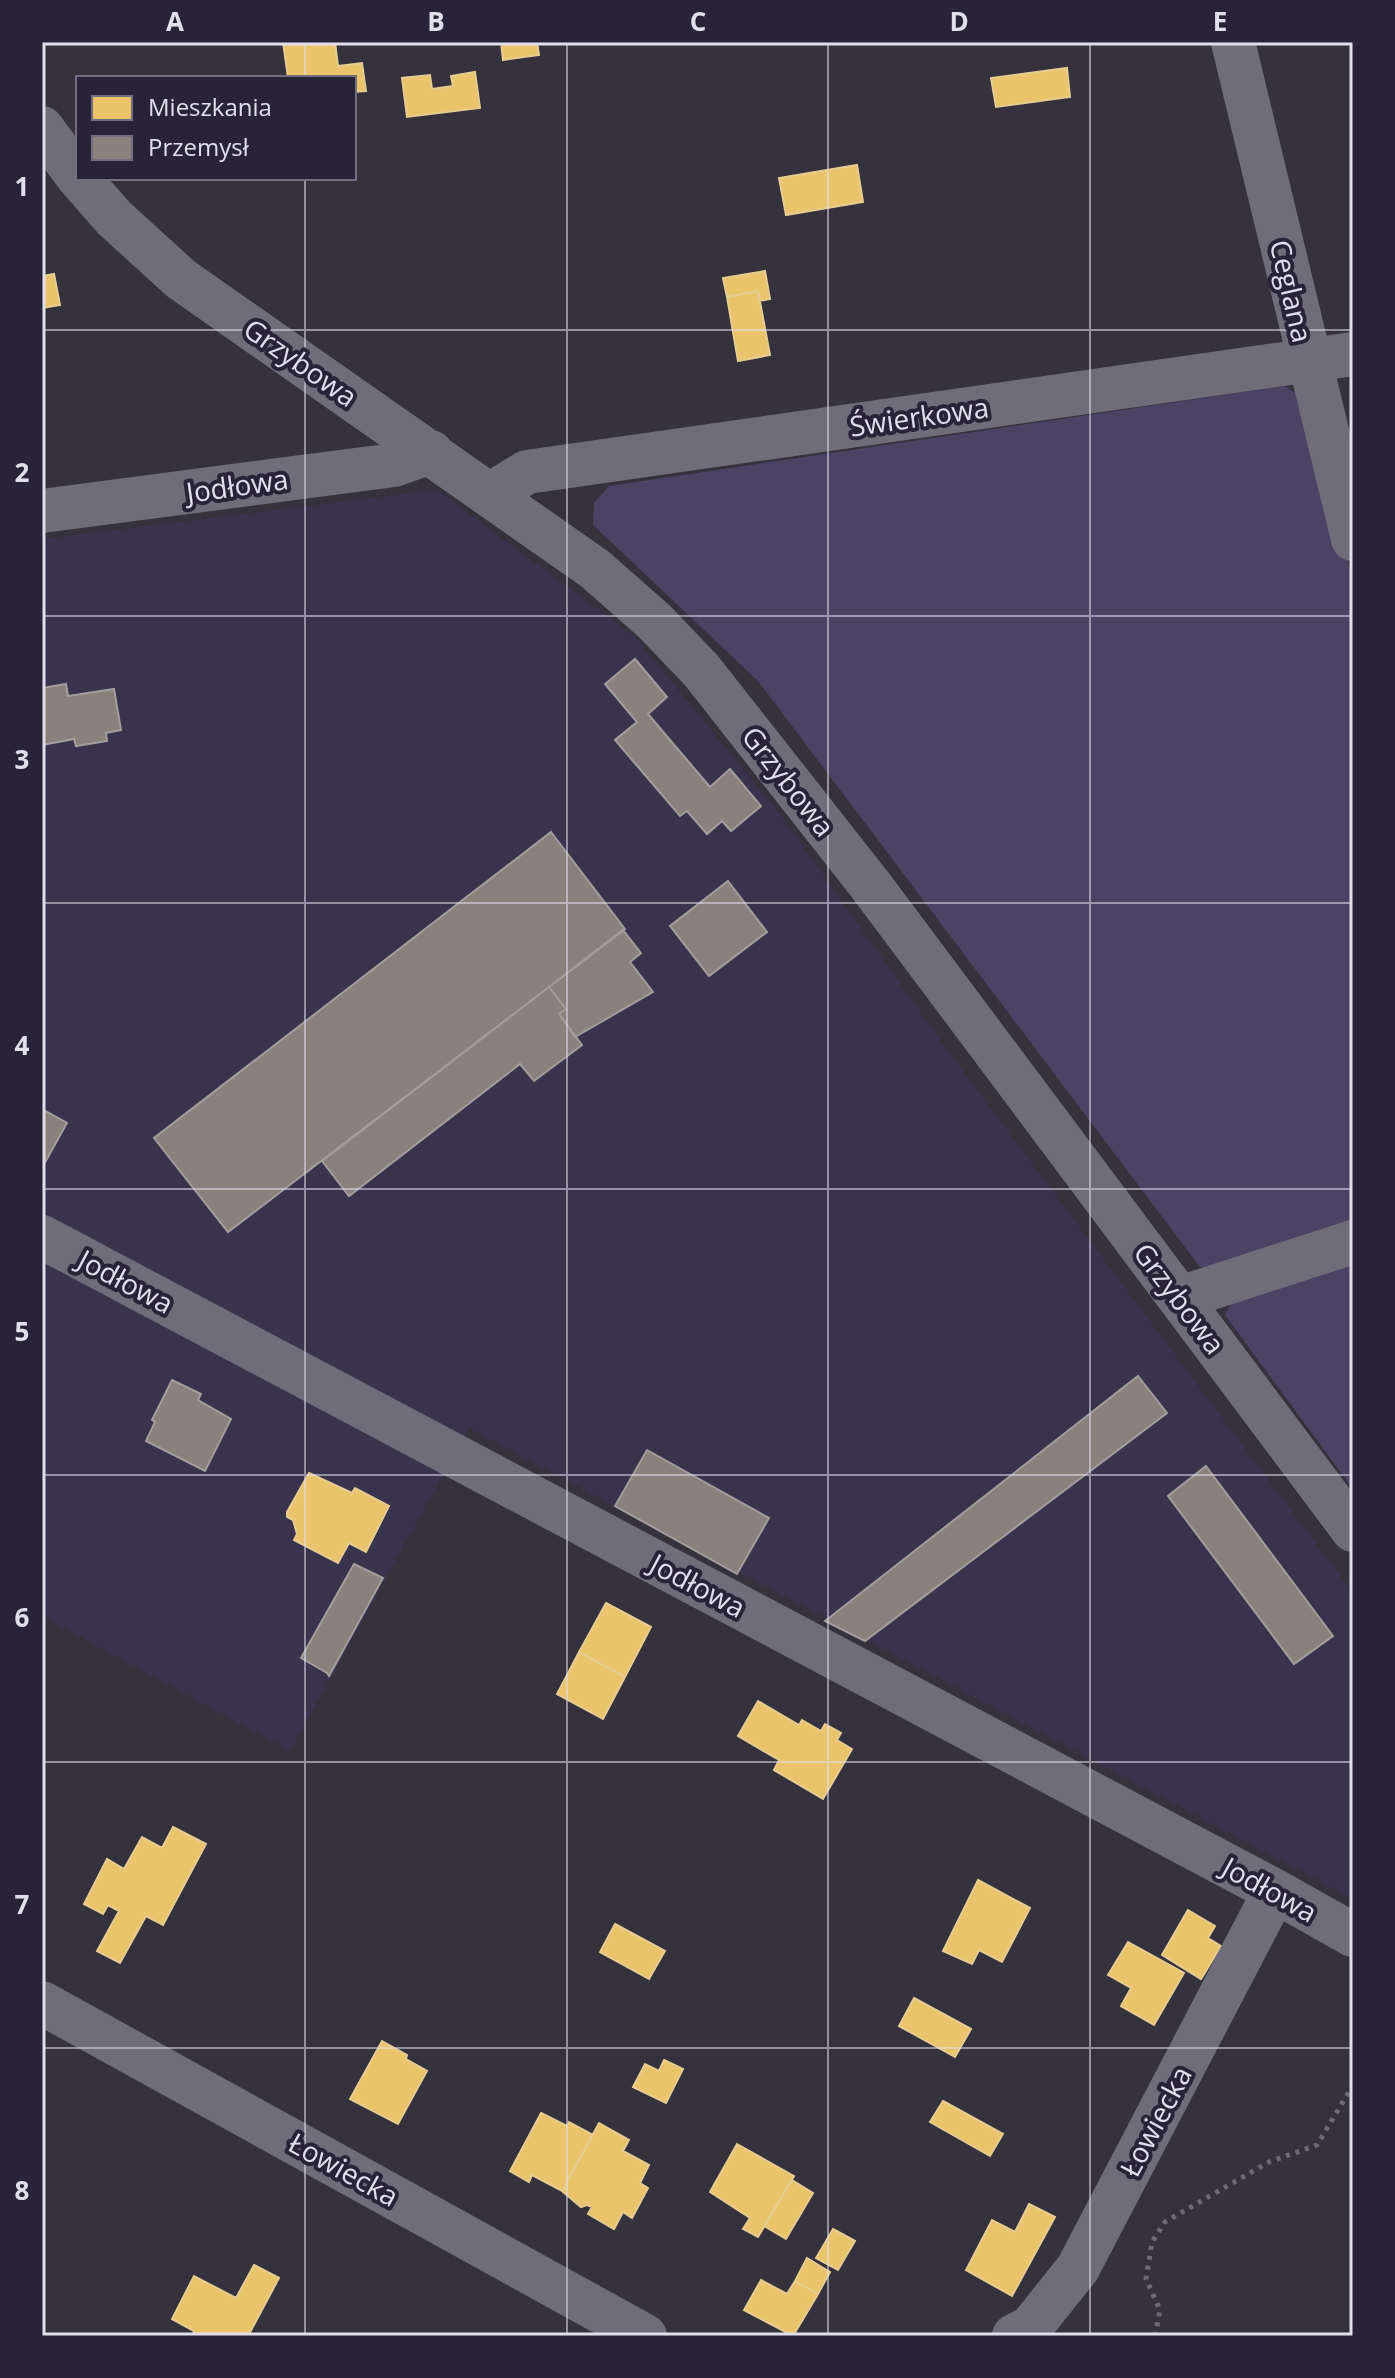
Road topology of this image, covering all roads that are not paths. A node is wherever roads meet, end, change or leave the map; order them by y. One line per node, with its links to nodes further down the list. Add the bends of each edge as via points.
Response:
1 (1233, 42): 6 (street, Ceglana)
2 (42, 128): 3 (street, Grzybowa)
3 (76, 174)
4 (81, 180): 7 (street, Grzybowa, via 181,279)
5 (1353, 354): 6 (street, Świerkowa)
6 (1308, 361): 8 (street, Świerkowa, via 527,472); 10 (street, Ceglana)
7 (431, 452): 8 (street, Grzybowa); 9 (street, Jodłowa, via 394,465)
8 (491, 494): 13 (street, Grzybowa, via 595,569 701,670 871,886)
9 (42, 511)
10 (1353, 539)
11 (42, 1237): 15 (street, Jodłowa)
12 (1353, 1242): 13 (street)
13 (1180, 1298): 14 (street, Grzybowa)
14 (1353, 1530)
15 (1275, 1891): 16 (street, Jodłowa); 19 (street, Łowiecka, via 1078,2268 1031,2327)
16 (1353, 1935)
17 (42, 2003): 18 (street, Łowiecka)
18 (645, 2336)
19 (1014, 2336)

